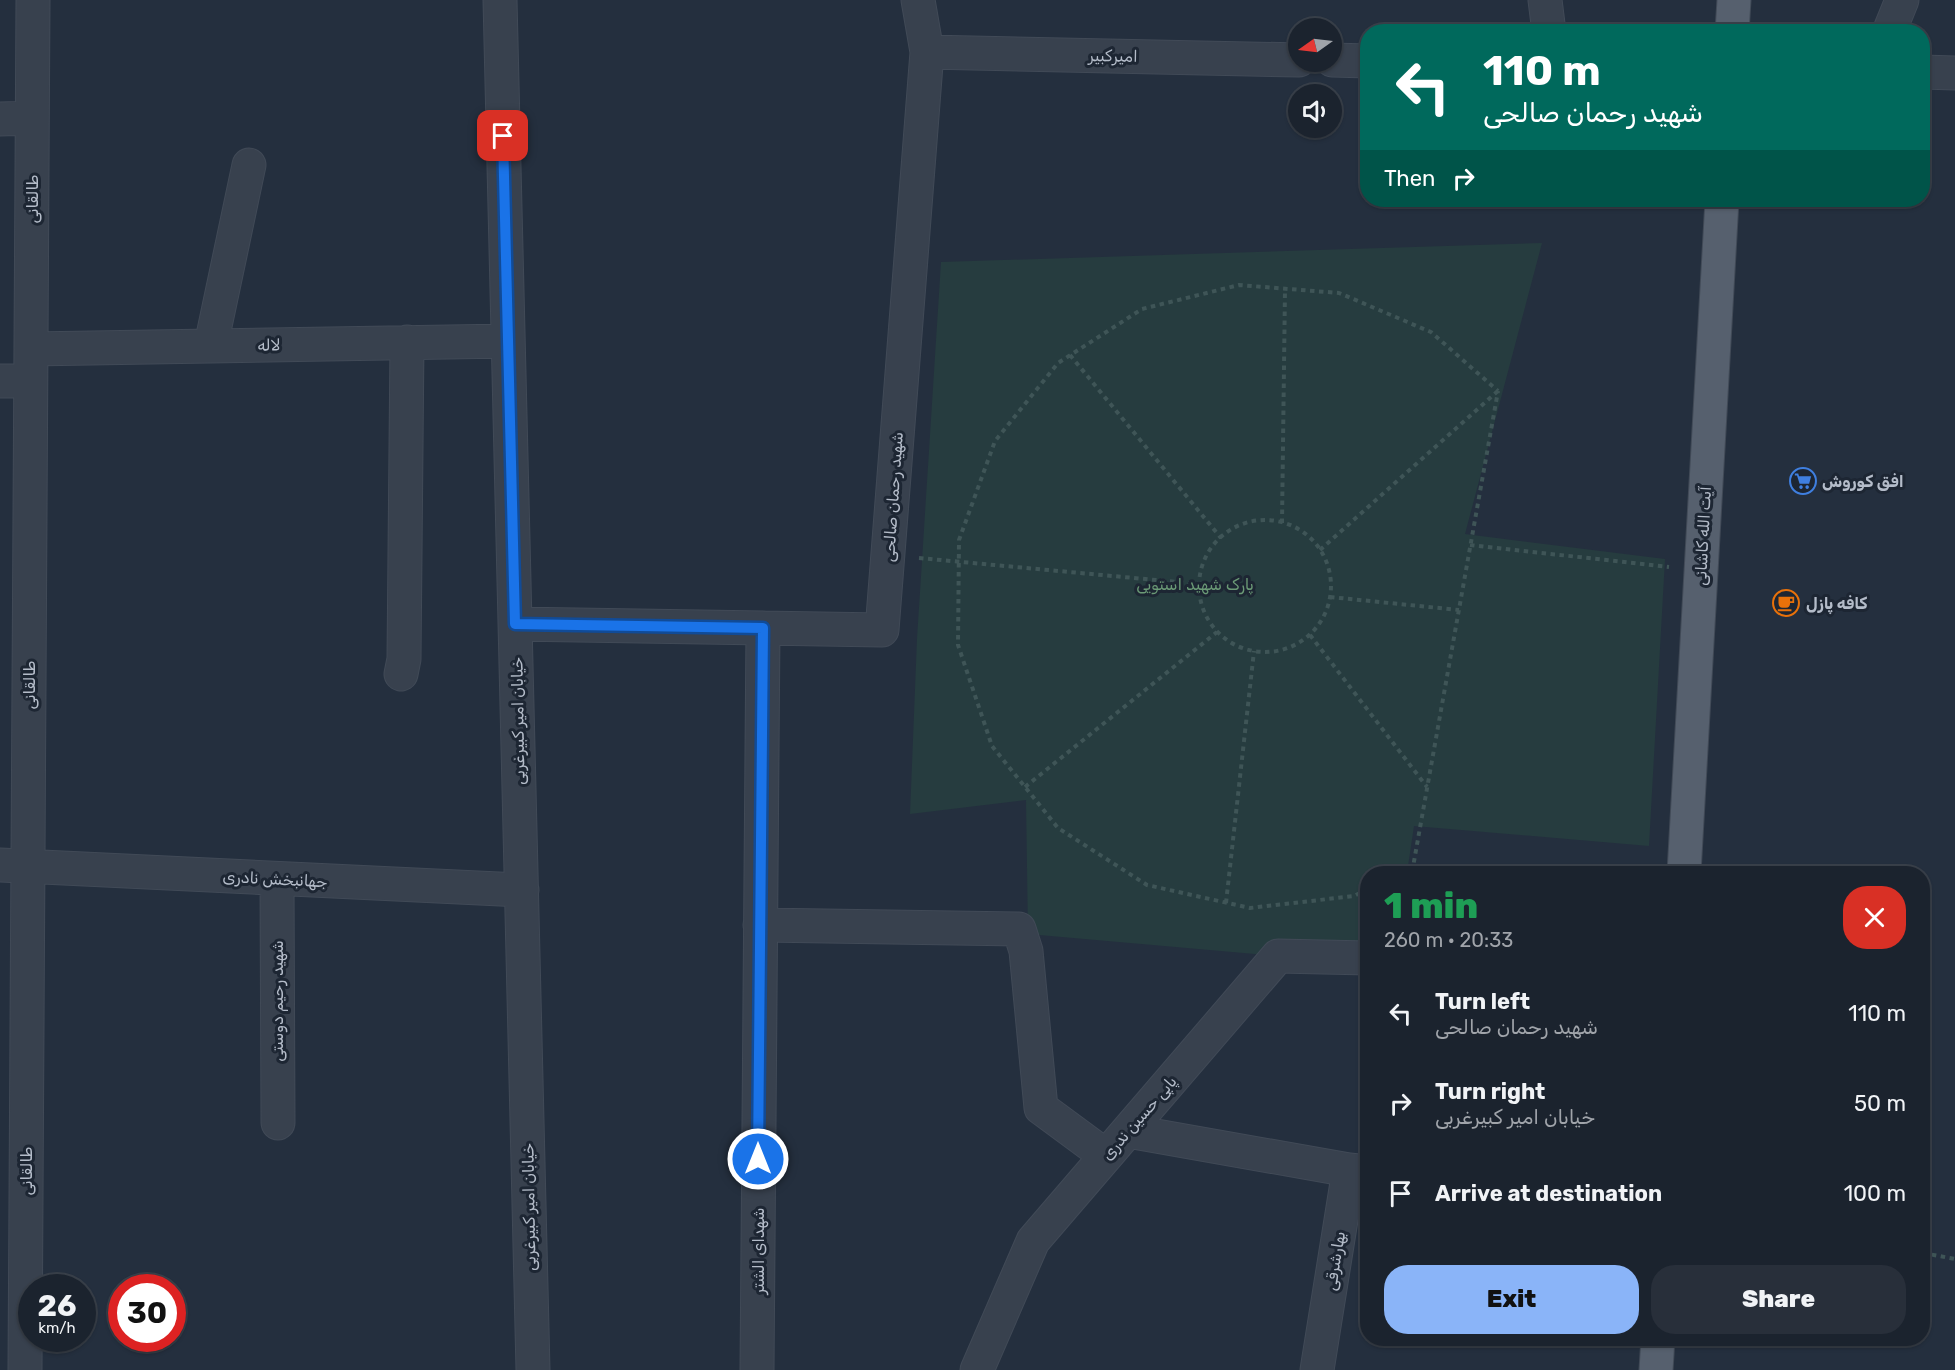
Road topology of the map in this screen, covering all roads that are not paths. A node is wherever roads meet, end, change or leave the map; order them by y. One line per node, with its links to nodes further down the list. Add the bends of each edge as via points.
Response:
1 (33, 0): 16 (street, طالقانی)
2 (500, 0): 20 (street, خیابان امیر کبیرغربی)
3 (918, 0): 10 (street, شهید رحمان صالحی)
4 (1545, 0): 7 (street)
5 (1734, 0): 8 (main road)
6 (1902, 0): 9 (street)
7 (1548, 24)
8 (1732, 24)
9 (1892, 24)
10 (927, 52): 11 (street, امیرکبیر); 26 (street, شهید رحمان صالحی, via 882,630)
11 (1288, 60)
12 (1342, 60): 13 (street)
13 (1360, 61)
14 (1930, 72): 15 (street)
15 (1955, 73)
16 (32, 118): 17 (street); 23 (street, طالقانی)
17 (0, 119)
18 (249, 165): 22 (street)
19 (1722, 207): 29 (main road, آیت الله کاشانی)
20 (508, 341): 21 (street, لاله); 25 (street, خیابان امیر کبیرغربی)
21 (407, 342): 22 (street, لاله); 27 (street)
22 (211, 345): 23 (street, لاله)
23 (31, 348): 24 (street, طالقانی)
24 (15, 381): 28 (street, طالقانی)
25 (515, 624): 26 (street, شهید رحمان صالحی); 31 (street, خیابان امیر کبیرغربی)
26 (763, 628): 32 (street, شهدای الشتر)
27 (401, 674)
28 (14, 866): 30 (street, جهانبخش نادری); 39 (street, طالقانی)
29 (1684, 866)
30 (277, 880): 31 (street, جهانبخش نادری); 34 (street, شهید رحیم دوستی)
31 (522, 891): 40 (street, خیابان امیر کبیرغربی)
32 (760, 925): 36 (street, via 1019,929 1026,951 1041,1108); 41 (street, شهدای الشتر)
33 (1360, 958): 35 (street, پاپی حسین ندری, via 1278,956)
34 (278, 1123)
35 (1128, 1131): 36 (street, پاپی حسین ندری); 37 (street)
36 (1106, 1156): 42 (street, پاپی حسین ندری, via 1033,1240)
37 (1358, 1171): 43 (street, بهارشرقی)
38 (1658, 1346): 44 (main road)
39 (25, 1370)
40 (533, 1370)
41 (757, 1370)
42 (977, 1370)
43 (1317, 1370)
44 (1656, 1370)

